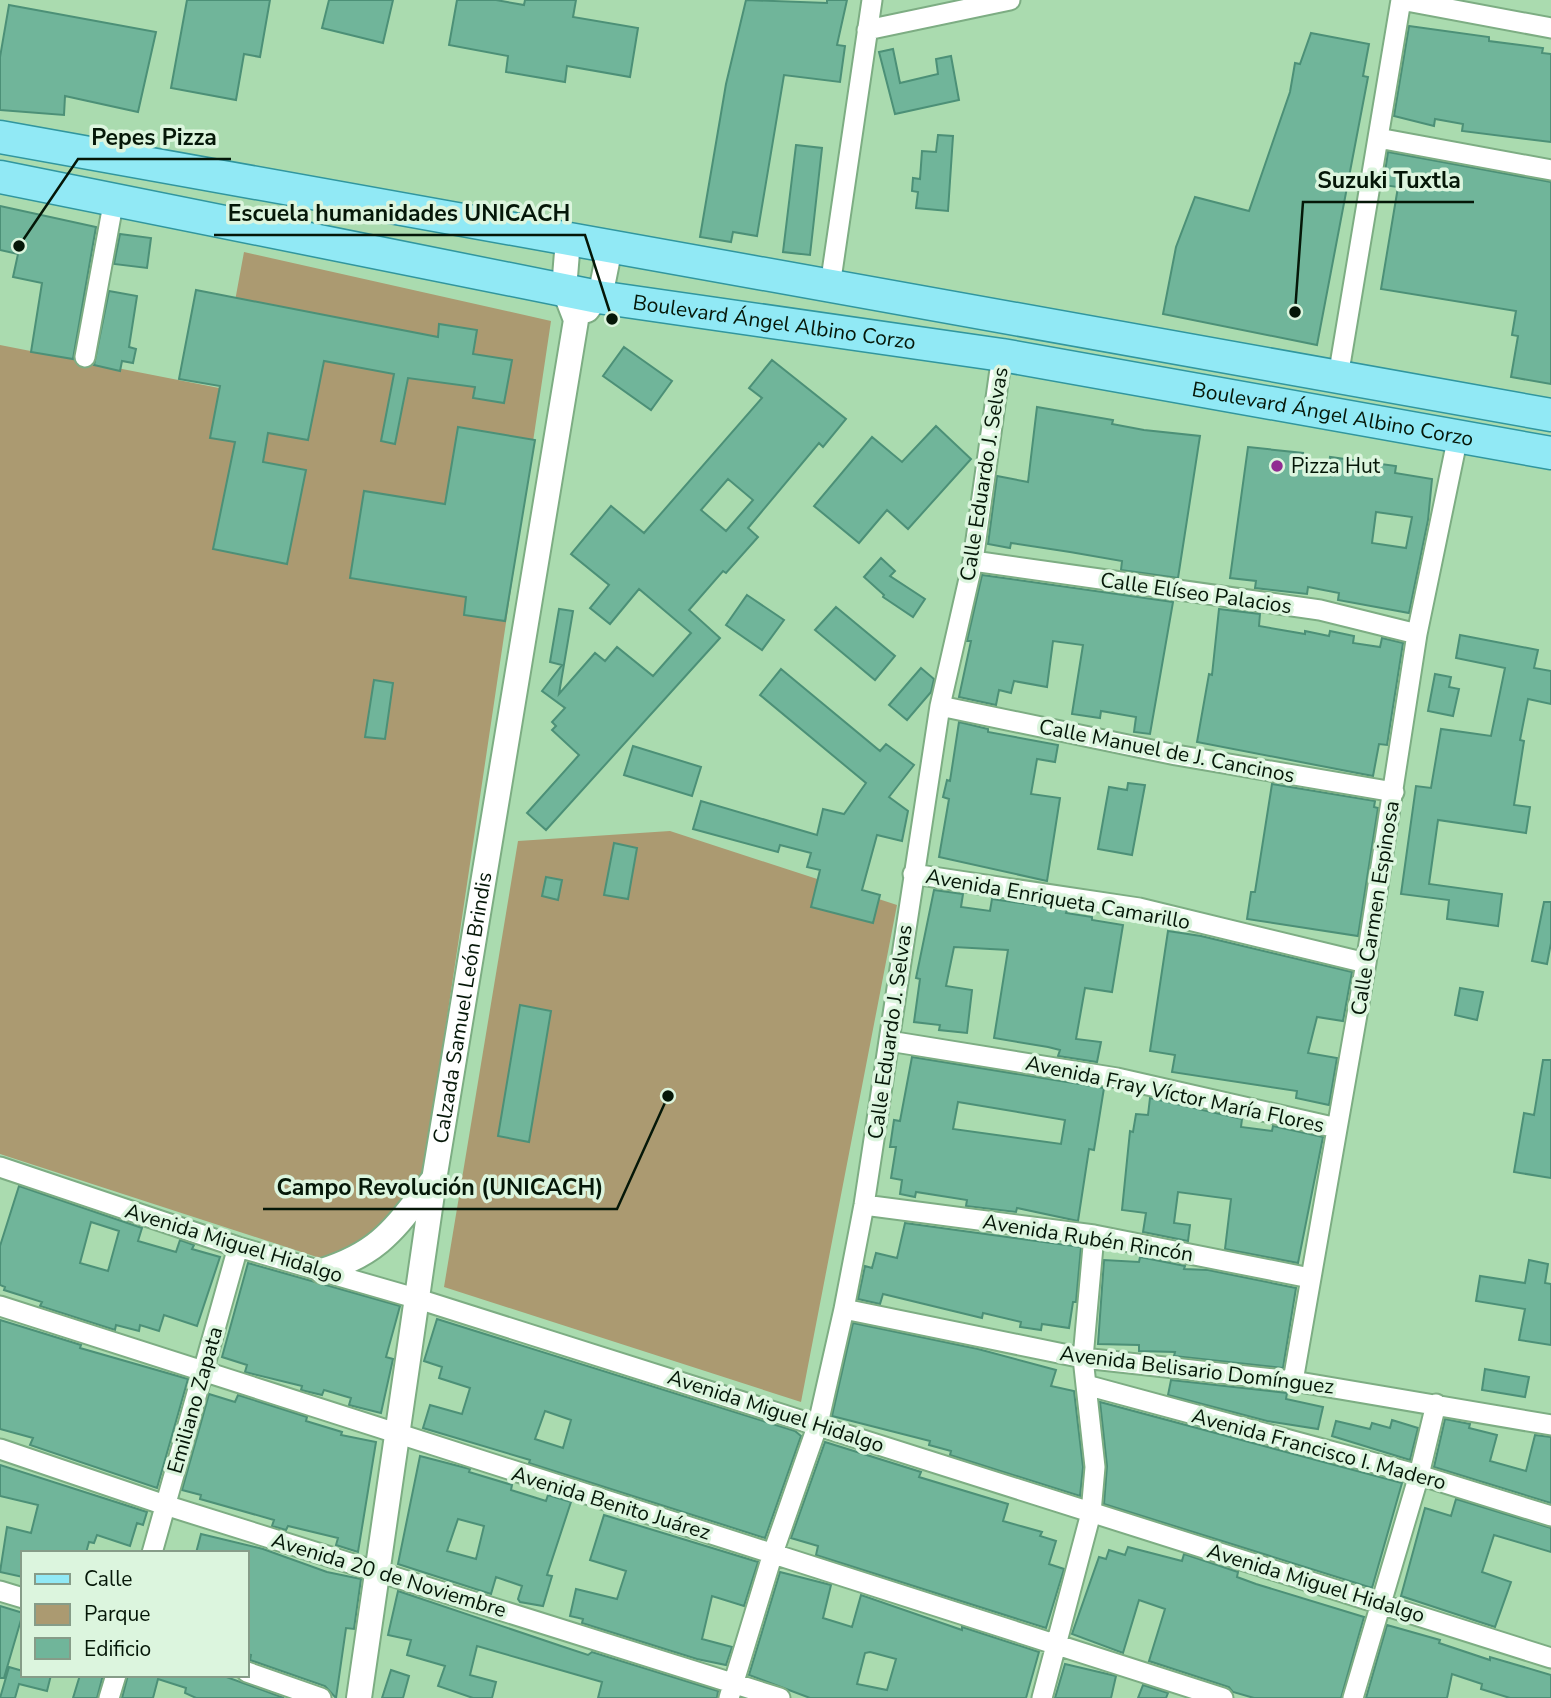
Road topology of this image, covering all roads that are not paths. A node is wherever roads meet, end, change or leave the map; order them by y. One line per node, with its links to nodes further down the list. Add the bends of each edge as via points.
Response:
1 (872, 0): 5 (street)
2 (1010, 0): 5 (street)
3 (1401, 0): 4 (street); 7 (street)
4 (1551, 28)
5 (867, 30): 13 (street)
6 (0, 137): 11 (main road, Boulevard Ángel Albino Corzo)
7 (1378, 138): 8 (street); 19 (street)
8 (1551, 170)
9 (0, 177): 10 (main road, Boulevard Ángel Albino Corzo)
10 (114, 199): 14 (main road, Boulevard Ángel Albino Corzo); 18 (street)
11 (568, 240): 12 (main road, Boulevard Ángel Albino Corzo); 14 (street)
12 (610, 247): 13 (main road, Boulevard Ángel Albino Corzo); 15 (street)
13 (830, 286): 19 (main road, Boulevard Ángel Albino Corzo)
14 (564, 289): 15 (main road, Boulevard Ángel Albino Corzo); 16 (street)
15 (598, 297): 16 (street); 17 (main road, Boulevard Ángel Albino Corzo)
16 (576, 320): 32 (street, Calzada Samuel León Brindis)
17 (1002, 355): 21 (main road, Boulevard Ángel Albino Corzo); 23 (street, Calle Eduardo J. Selvas)
18 (85, 356)
19 (1338, 377): 20 (main road, Boulevard Ángel Albino Corzo)
20 (1551, 415)
21 (1458, 436): 22 (main road, Boulevard Ángel Albino Corzo); 24 (street, Calle Carmen Espinosa)
22 (1551, 453)
23 (973, 561): 24 (street, Calle Elíseo Palacios, via 1320,610); 25 (street, Calle Eduardo J. Selvas)
24 (1418, 634): 26 (street, Calle Carmen Espinosa)
25 (940, 706): 26 (street, Calle Manuel de J. Cancinos, via 1176,755); 27 (street, Calle Eduardo J. Selvas)
26 (1394, 792): 28 (street, Calle Carmen Espinosa)
27 (913, 874): 28 (street, Avenida Enriqueta Camarillo, via 1139,908); 29 (street, Calle Eduardo J. Selvas)
28 (1366, 963): 30 (street, Calle Carmen Espinosa)
29 (889, 1041): 30 (street, Avenida Fray Víctor María Flores, via 1117,1078); 33 (street, Calle Eduardo J. Selvas)
30 (1337, 1128): 37 (street, Calle Carmen Espinosa)
31 (0, 1167): 35 (street, Avenida Miguel Hidalgo)
32 (434, 1180): 36 (street, via 379,1244 356,1260); 38 (street, Calzada Samuel León Brindis)
33 (864, 1205): 34 (street, Avenida Rubén Rincón); 40 (street, Calle Eduardo J. Selvas)
34 (1094, 1235): 37 (street, Avenida Rubén Rincón); 41 (street)
35 (238, 1247): 36 (street, Avenida Miguel Hidalgo); 42 (street, Emiliano Zapata)
36 (322, 1271): 38 (street, Avenida Miguel Hidalgo)
37 (1310, 1278): 43 (street, Calle Carmen Espinosa)
38 (415, 1298): 46 (street, Avenida Miguel Hidalgo); 48 (street, Calzada Samuel León Brindis)
39 (0, 1306): 42 (street, Avenida Benito Juárez)
40 (844, 1309): 41 (street, Avenida Belisario Domínguez); 46 (street, Calle Eduardo J. Selvas)
41 (1083, 1359): 43 (street, Avenida Belisario Domínguez); 44 (street)
42 (203, 1372): 48 (street, Avenida Benito Juárez); 51 (street, Emiliano Zapata)
43 (1293, 1381): 45 (street, Avenida Belisario Domínguez)
44 (1086, 1385): 50 (street, Avenida Francisco I. Madero); 52 (street, via 1095,1467)
45 (1436, 1404): 47 (street, Avenida Belisario Domínguez); 50 (street)
46 (818, 1424): 52 (street, Avenida Miguel Hidalgo); 55 (street, Calle Eduardo J. Selvas)
47 (1551, 1425)
48 (395, 1435): 55 (street, Avenida Benito Juárez); 56 (street, Calzada Samuel León Brindis)
49 (0, 1449): 51 (street, Avenida 20 de Noviembre)
50 (1419, 1475): 53 (street, Avenida Francisco I. Madero); 59 (street)
51 (166, 1506): 54 (street, Emiliano Zapata); 56 (street, Avenida 20 de Noviembre)
52 (1091, 1513): 59 (street, Avenida Miguel Hidalgo); 60 (street)
53 (1551, 1516)
54 (153, 1551)
55 (773, 1553): 60 (street, Avenida Benito Juárez); 64 (street, Calle Eduardo J. Selvas)
56 (378, 1572): 64 (street, Avenida 20 de Noviembre); 67 (street, Calzada Samuel León Brindis)
57 (0, 1591): 58 (street)
58 (21, 1597)
59 (1382, 1604): 61 (street, Avenida Miguel Hidalgo); 71 (street)
60 (1058, 1645): 69 (street); 70 (street, Avenida Benito Juárez)
61 (1551, 1658)
62 (248, 1672): 66 (street)
63 (115, 1677): 65 (street)
64 (731, 1690): 68 (street, Avenida 20 de Noviembre)
65 (108, 1698)
66 (321, 1698)
67 (359, 1698)
68 (780, 1698)
69 (1042, 1698)
70 (1223, 1698)
71 (1353, 1698)

